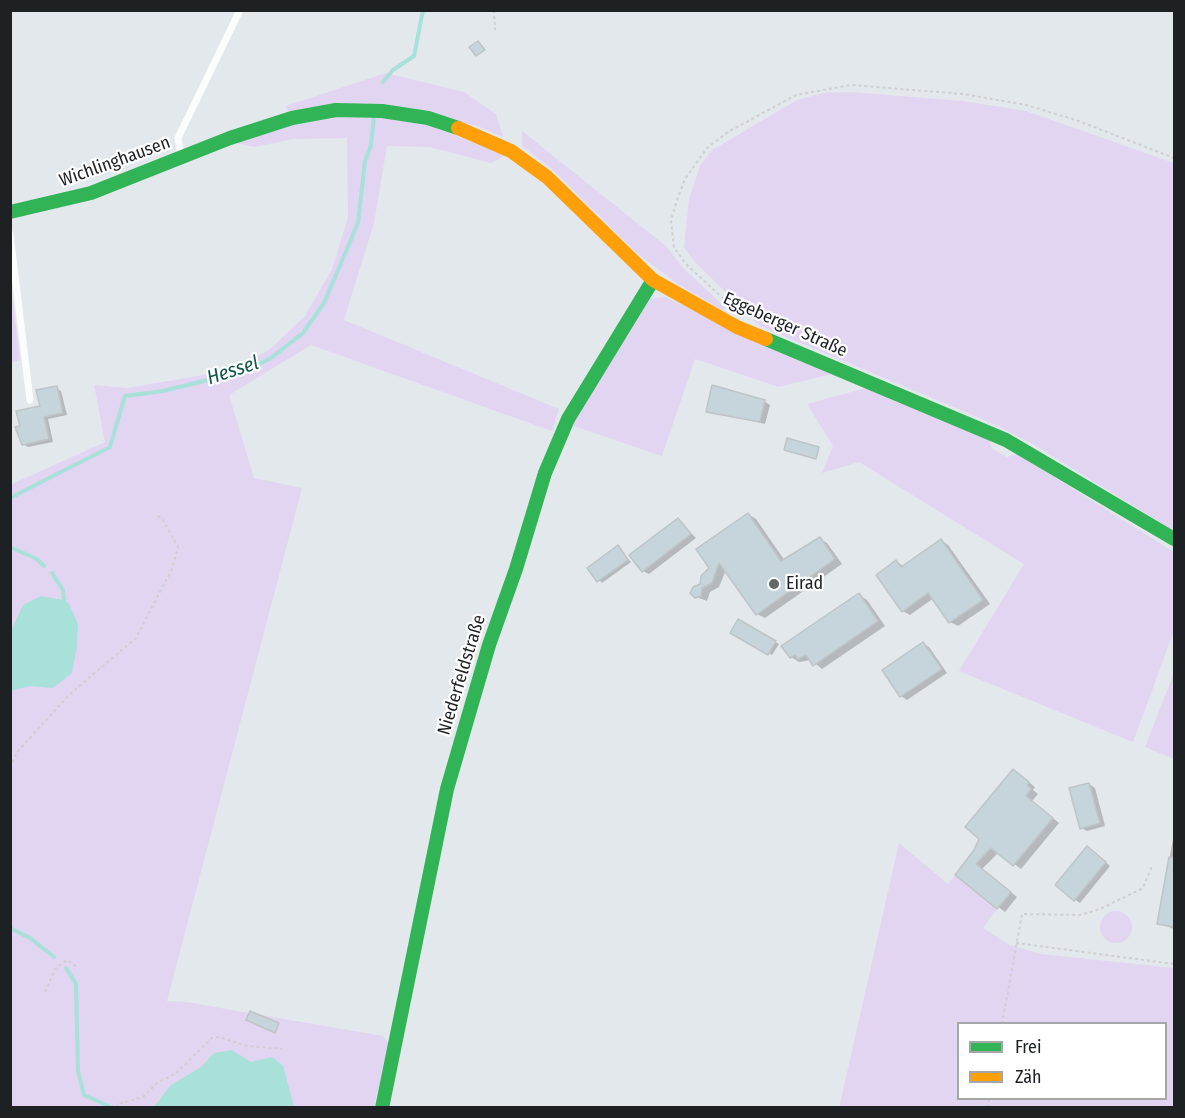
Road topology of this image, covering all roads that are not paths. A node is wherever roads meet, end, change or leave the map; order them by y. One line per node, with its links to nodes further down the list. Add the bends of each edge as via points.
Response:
1 (240, 10): 3 (lane, via 178,138)
2 (230, 138): 3 (street, Wichlinghausen); 6 (street, Eggeberger Straße, via 292,118 336,110 393,112 474,133 511,151 547,177)
3 (182, 157): 4 (street, Wichlinghausen, via 91,193)
4 (10, 212)
5 (10, 234): 7 (lane)
6 (653, 280): 8 (street, Eggeberger Straße, via 737,327 1006,440); 9 (street, Niederfeldstraße, via 568,419 545,473 447,789)
7 (30, 400)
8 (1174, 539)
9 (382, 1107)

